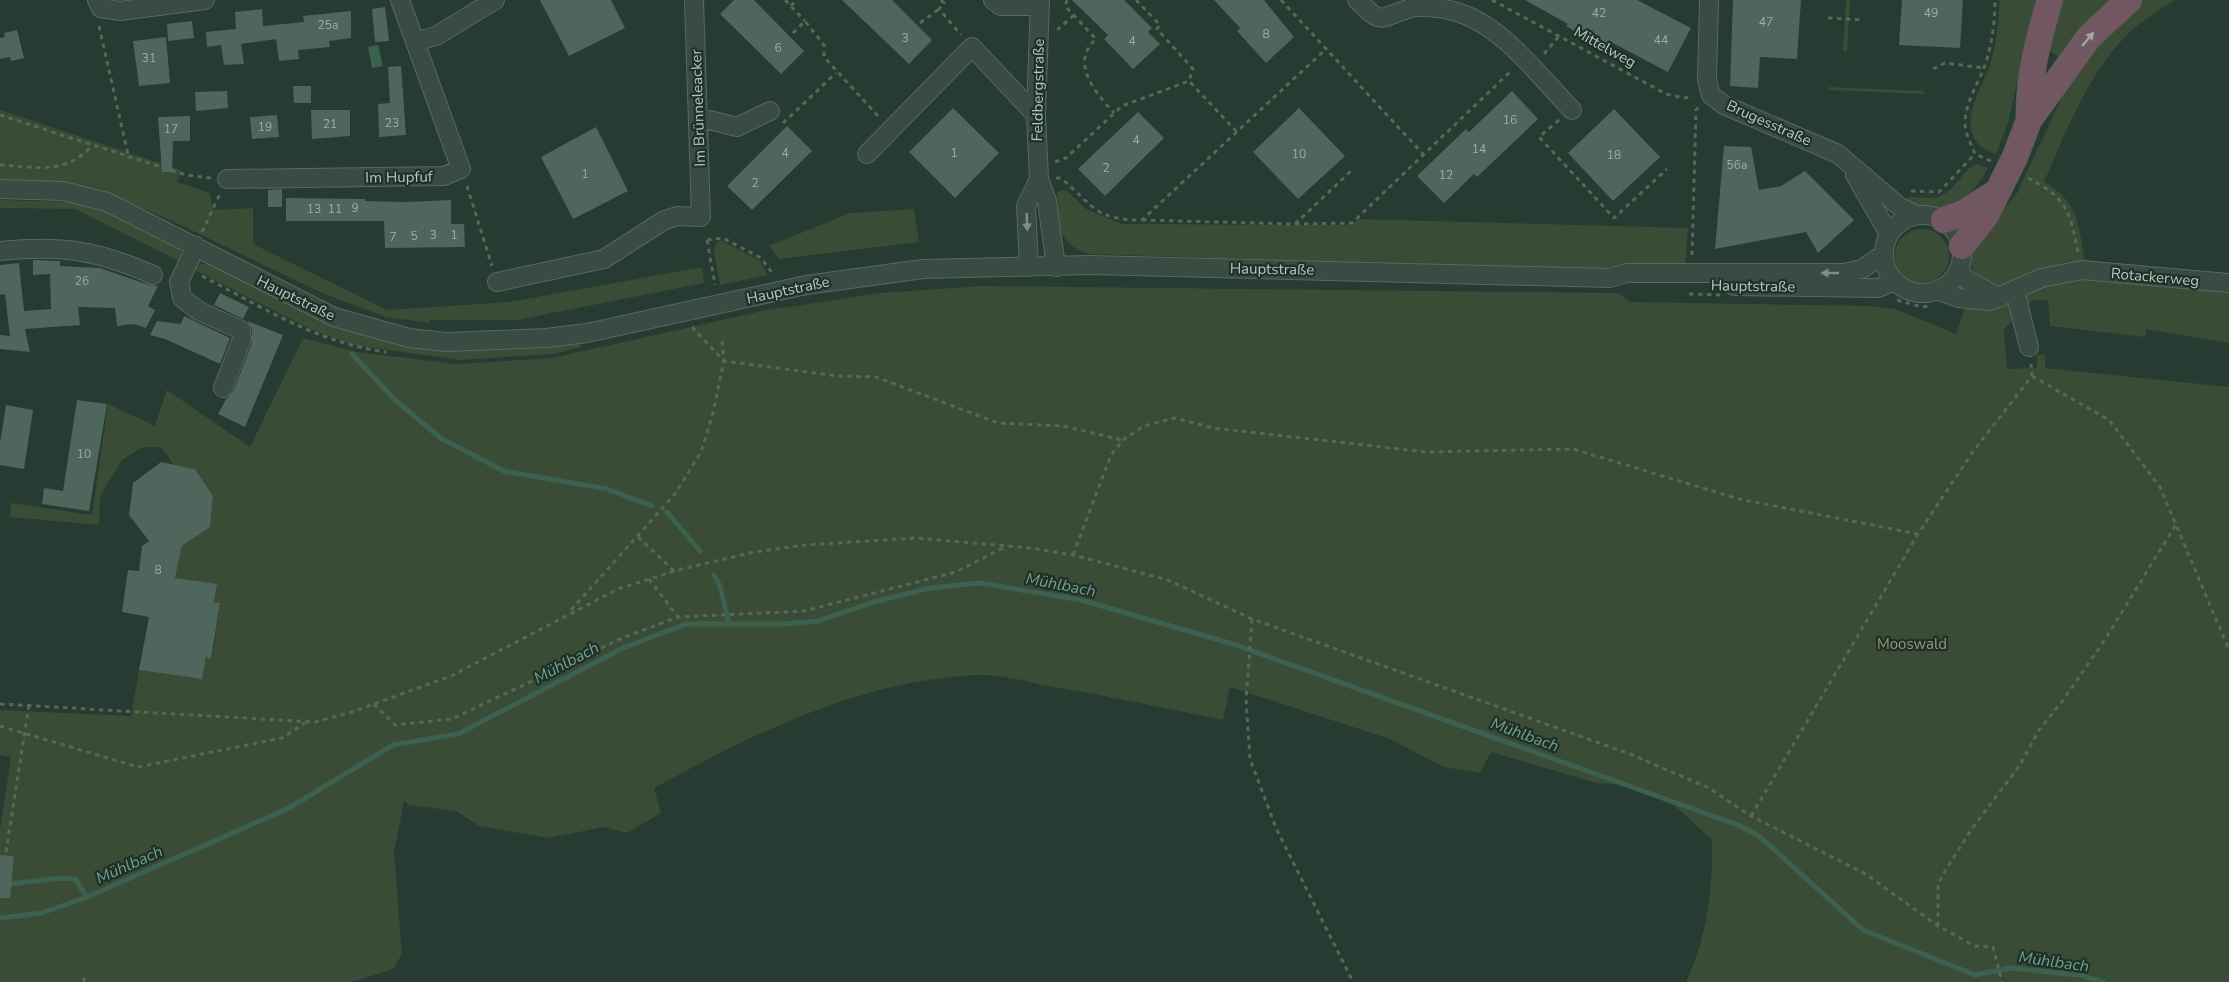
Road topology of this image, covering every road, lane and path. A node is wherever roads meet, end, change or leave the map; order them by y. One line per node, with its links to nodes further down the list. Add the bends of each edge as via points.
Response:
1 (205, 0): 19 (street, via 120,11)
2 (400, 0): 28 (street)
3 (495, 0): 28 (street, via 436,36)
4 (694, 0): 43 (street, Im Brünneleacker)
5 (785, 0): 21 (path)
6 (797, 0): 21 (path)
7 (940, 0): 22 (path, via 944,3)
8 (993, 0): 18 (street, via 1001,6)
9 (1068, 0): 40 (path, via 1065,6 1096,39 1085,52 1088,78)
10 (1136, 0): 37 (path, via 1193,69)
11 (1281, 0): 30 (path)
12 (1358, 0): 20 (street, via 1376,17 1389,19)
13 (1492, 0): 38 (path, Mittelweg, via 1666,94 1684,98)
14 (1709, 0): 38 (street, Brugesstraße, via 1707,80)
15 (1995, 0): 33 (path, via 1994,25)
16 (2050, 0): 31 (highway)
17 (2129, 0): 35 (highway, one-way to 17, via 2089,37)
18 (1040, 3): 42 (street, Feldbergstraße)
19 (99, 4): 52 (path, via 98,19)
20 (1406, 4): 32 (street, via 1454,11 1476,20 1507,40)
21 (791, 6): 25 (path)
22 (939, 9): 26 (path); 29 (path)
23 (1828, 18): 24 (path)
24 (1864, 20)
25 (805, 21): 27 (path); 36 (path, via 824,45 824,57)
26 (920, 23)
27 (793, 33)
28 (415, 42): 56 (street)
29 (972, 47): 42 (street); 46 (street)
30 (1327, 48): 47 (path); 50 (path)
31 (2034, 57): 35 (street); 45 (highway, via 2028,93)
32 (1523, 60): 39 (street); 50 (path)
33 (1984, 68): 34 (path, via 1945,63); 51 (path, via 1965,121)
34 (1934, 69)
35 (2064, 72): 45 (highway)
36 (836, 73): 44 (path, via 788,121); 46 (path)
37 (1189, 81): 40 (path, via 1122,106); 47 (path)
38 (1711, 94): 54 (street, Brugesstraße, via 1724,105 1838,154); 83 (path, via 1696,110)
39 (1572, 110): 57 (path, via 1539,137 1614,218)
40 (1115, 113): 59 (path, via 1066,158)
41 (0, 115): 48 (path)
42 (1036, 116): 59 (street, Feldbergstraße)
43 (698, 117): 44 (street, via 737,127); 66 (street, Im Brünneleacker)
44 (774, 118)
45 (2029, 120): 63 (highway)
46 (890, 129): 49 (street)
47 (1237, 132): 67 (path)
48 (92, 146): 52 (path); 55 (path, via 79,160 54,167)
49 (867, 154)
50 (1423, 154): 69 (path, via 1352,223)
51 (1975, 154): 53 (path); 64 (path, via 1939,192 1906,190)
52 (129, 159): 61 (path, via 186,175)
53 (1992, 162)
54 (1848, 163): 64 (street, Brugesstraße); 70 (street, Brugesstraße)
55 (0, 165)
56 (461, 169): 61 (street, Im Hupfuf, via 444,176); 81 (path)
57 (1667, 169)
58 (1352, 170): 69 (path)
59 (1039, 174): 67 (path, via 1061,178 1088,206 1118,220); 76 (street, Feldbergstraße, one-way to 76, via 1026,206); 77 (street, Feldbergstraße, via 1047,201)
60 (2026, 177): 78 (path, via 2060,199 2070,216)
61 (227, 179): 72 (path)
62 (0, 189): 72 (street, Hauptstraße, via 63,191 107,202)
63 (1995, 194): 68 (highway); 75 (highway)
64 (1891, 198): 65 (street, Brugesstraße)
65 (1916, 215): 68 (street); 70 (street, via 1902,220)
66 (701, 217): 71 (path); 81 (street, via 677,216 663,221 604,259)
67 (1142, 220): 69 (path)
68 (1944, 220): 75 (street, via 1954,229)
69 (1295, 224)
70 (1889, 234): 74 (street)
71 (707, 240): 84 (path); 86 (path, via 723,238 761,258 773,272)
72 (196, 246): 88 (street, Hauptstraße, via 334,317 409,338 446,342 546,338); 93 (street, via 179,282 182,298 241,330 242,339)
73 (0, 252): 79 (street, via 51,248 88,252)
74 (1884, 254): 80 (street); 83 (street, Hauptstraße, one-way to 83, via 1862,269 1844,273)
75 (1960, 258): 85 (street, via 1949,283); 87 (street, via 1967,280)
76 (1029, 267): 77 (street, Hauptstraße); 86 (street, Hauptstraße, via 871,274)
77 (1056, 267): 83 (street, Hauptstraße, via 1610,278 1627,273)
78 (2082, 270): 82 (street, Rotackerweg); 87 (street, Rotackerweg, via 2041,278)
79 (153, 275)
80 (1895, 281): 83 (street, Hauptstraße, via 1878,288); 85 (street, via 1914,292)
81 (497, 282)
82 (2229, 283)
83 (1685, 284)
84 (715, 285)
85 (1937, 290): 87 (street, via 1973,300)
86 (776, 292): 88 (street, Hauptstraße)
87 (2007, 294): 90 (street)
88 (667, 316): 91 (path, via 689,324)
89 (723, 340): 91 (path)
90 (2029, 347): 92 (path)
91 (724, 361): 94 (path, via 876,377 998,423 1063,426); 97 (path, via 701,452 675,494)
92 (2032, 376): 95 (path, via 2109,420 2160,487); 96 (path, via 1974,450)
93 (223, 388)
94 (1123, 440): 96 (path, via 1144,426 1174,418 1214,428 1425,452 1573,449 1739,499); 99 (path, via 1111,455)
95 (2175, 525): 105 (path); 114 (path, via 2106,638 2039,730 2020,765 1945,872 1938,884)
96 (1918, 534): 112 (path)
97 (638, 537): 100 (path); 102 (path)
98 (1007, 546): 99 (path); 100 (path, via 916,538 805,546 754,552); 103 (path, via 956,572 804,611)
99 (1073, 555): 104 (path, via 1168,580)
100 (674, 571): 101 (path)
101 (650, 579): 102 (path); 103 (path)
102 (570, 612): 107 (path, via 451,676)
103 (678, 617): 107 (path, via 620,639 452,719 395,725)
104 (1252, 619): 112 (path, via 1630,754 1708,788); 117 (path, via 1246,726 1250,759 1263,799)
105 (2229, 650)
106 (0, 704): 108 (path)
107 (374, 704): 109 (path)
108 (29, 705): 109 (path); 111 (path)
109 (307, 722): 111 (path, via 282,738 138,767)
110 (0, 726): 111 (path)
111 (25, 734): 113 (path)
112 (1751, 816): 114 (path, via 1864,873)
113 (6, 852)
114 (1938, 926): 118 (path, via 1975,946 1994,947)
115 (84, 973): 116 (path)
116 (84, 982)
117 (1353, 982)
118 (2002, 982)

